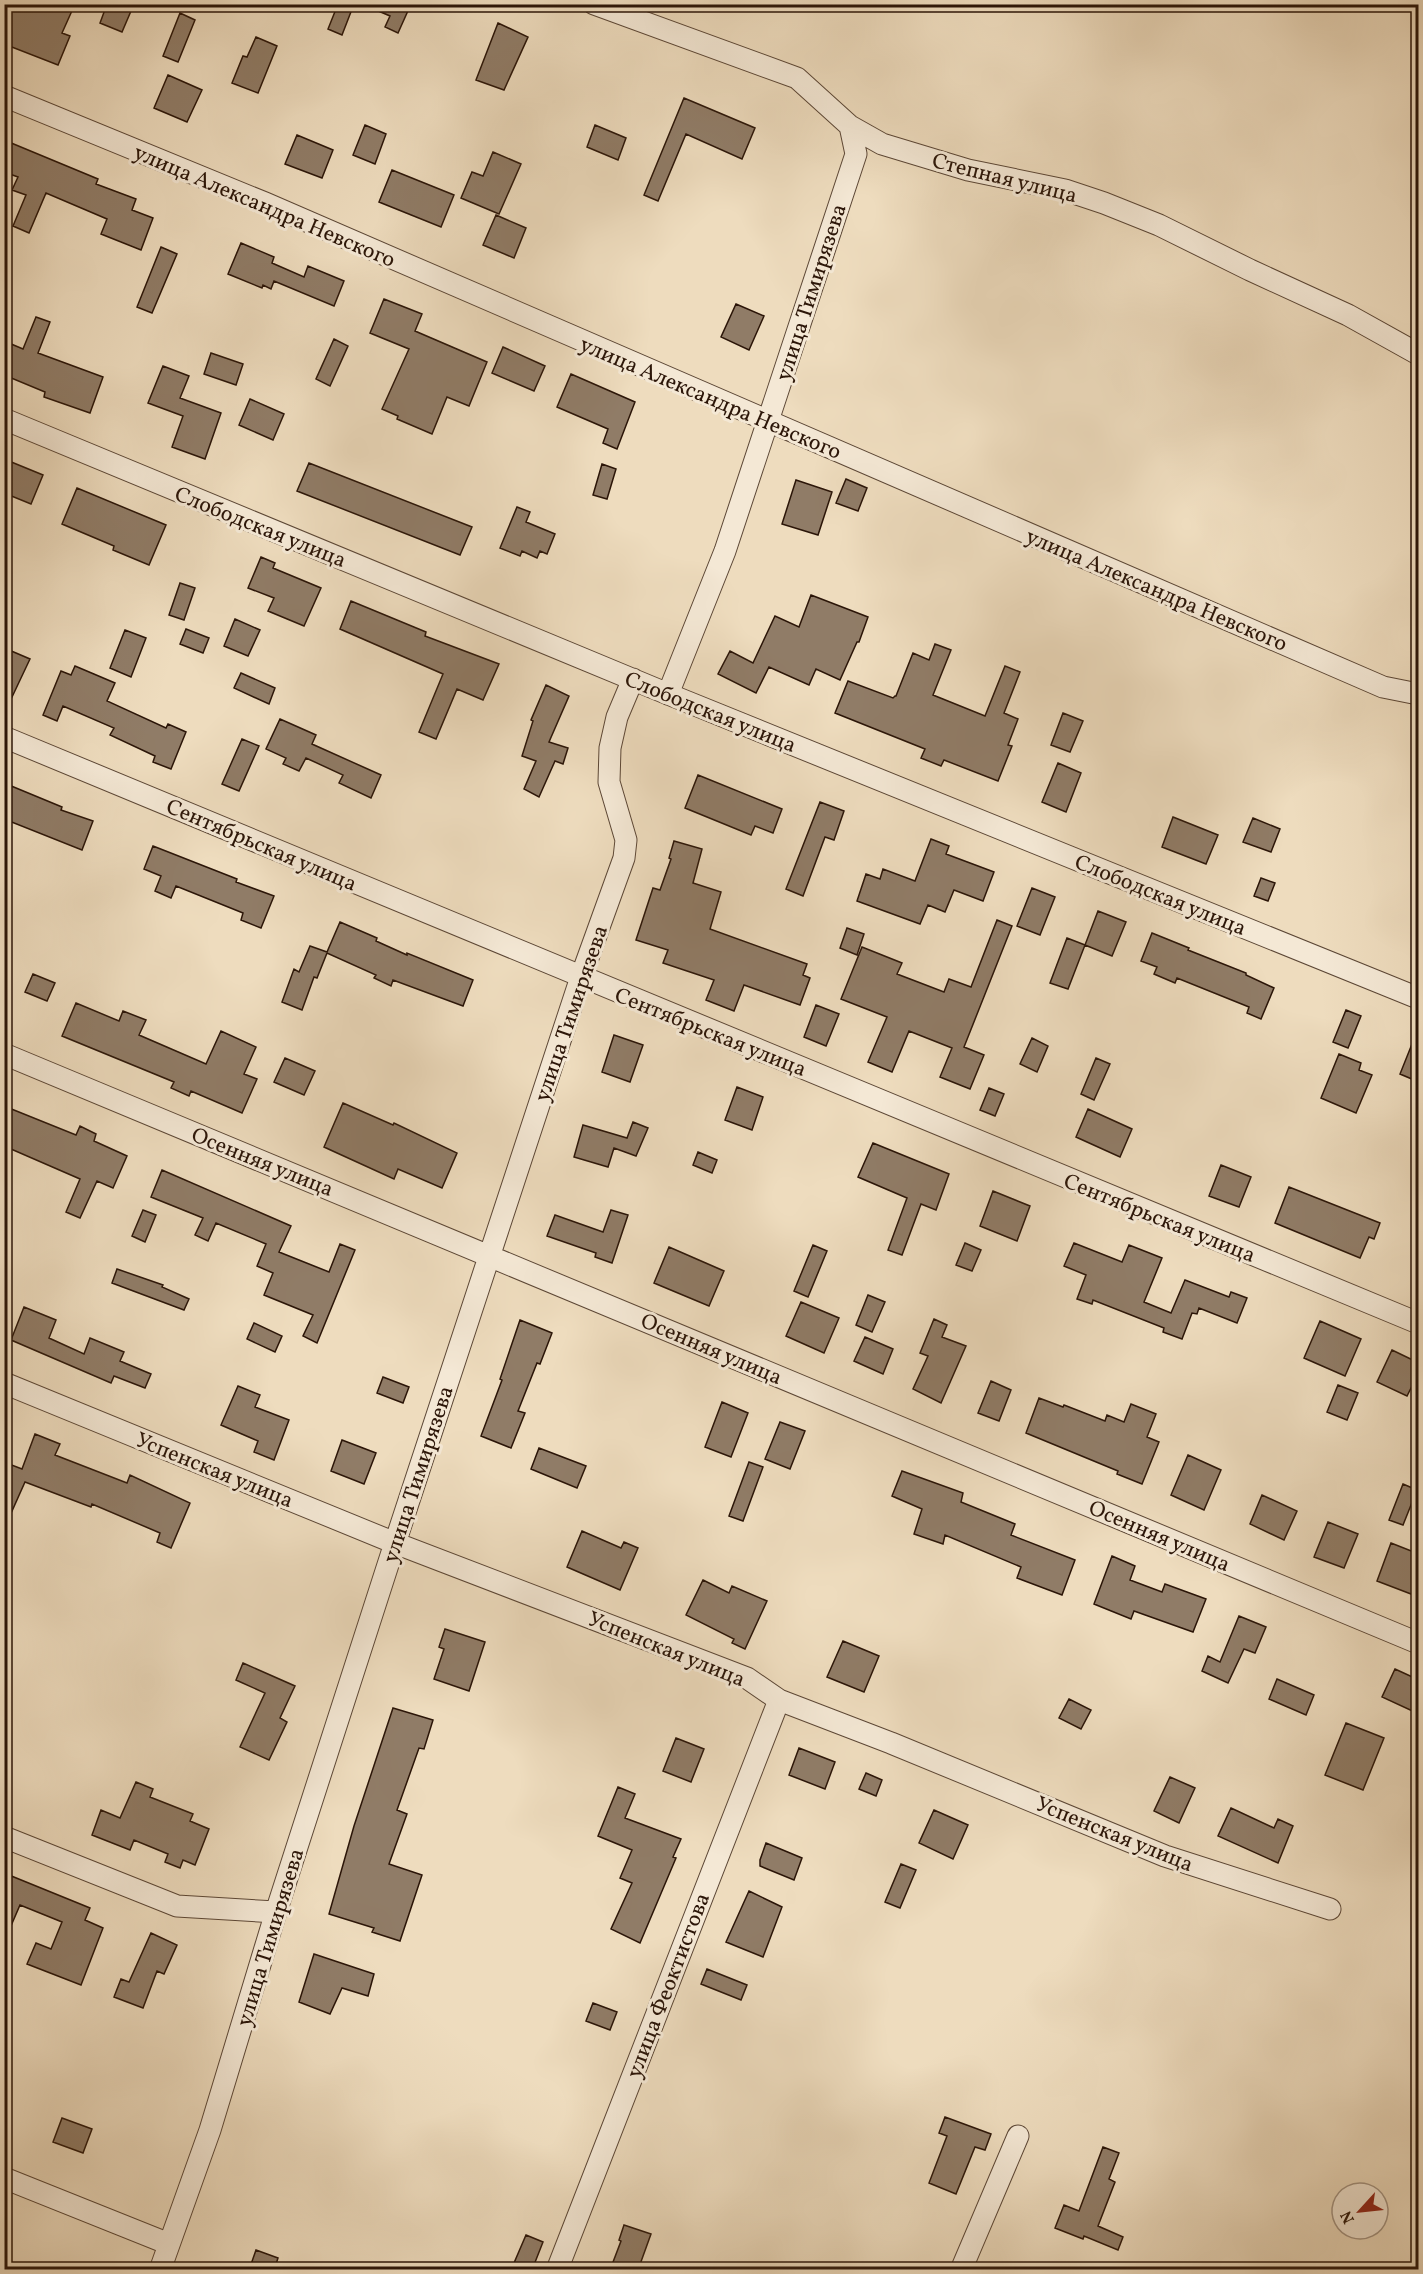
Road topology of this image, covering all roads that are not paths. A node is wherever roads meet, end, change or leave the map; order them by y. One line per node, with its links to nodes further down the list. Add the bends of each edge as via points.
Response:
1 (594, 4): 3 (street, Степная улица, via 797,78)
2 (4, 96): 6 (street, улица Александра Невского, via 265,203)
3 (850, 126): 4 (street, Степная улица, via 882,144 931,160 1065,190 1159,225 1348,315); 6 (street, улица Тимирязева, via 856,154)
4 (1419, 354)
5 (4, 419): 7 (street, Слободская улица)
6 (767, 421): 8 (street, улица Тимирязева, via 725,551); 9 (street, улица Александра Невского, via 1383,687)
7 (633, 679): 8 (street, Слободская улица); 11 (street, улица Тимирязева, via 617,717 610,748 609,782 626,840 624,858)
8 (668, 694): 12 (street, Слободская улица)
9 (1419, 694)
10 (4, 737): 11 (street, Сентябрьская улица)
11 (581, 977): 14 (street, улица Тимирязева); 15 (street, Сентябрьская улица)
12 (1419, 998)
13 (4, 1054): 14 (street, Осенняя улица)
14 (489, 1255): 17 (street, улица Тимирязева); 18 (street, Осенняя улица)
15 (1419, 1323)
16 (4, 1383): 17 (street, Успенская улица)
17 (395, 1543): 19 (street, Успенская улица, via 747,1678); 22 (street, улица Тимирязева)
18 (1419, 1643)
19 (778, 1700): 21 (street, Успенская улица, via 1165,1856); 27 (street, улица Феоктистова)
20 (4, 1837): 22 (street, via 177,1906)
21 (1330, 1909)
22 (276, 1912): 25 (street, улица Тимирязева, via 210,2130)
23 (1018, 2136): 28 (street)
24 (4, 2178): 25 (street)
25 (169, 2244): 26 (street, улица Тимирязева)
26 (160, 2270)
27 (557, 2270)
28 (961, 2270)

